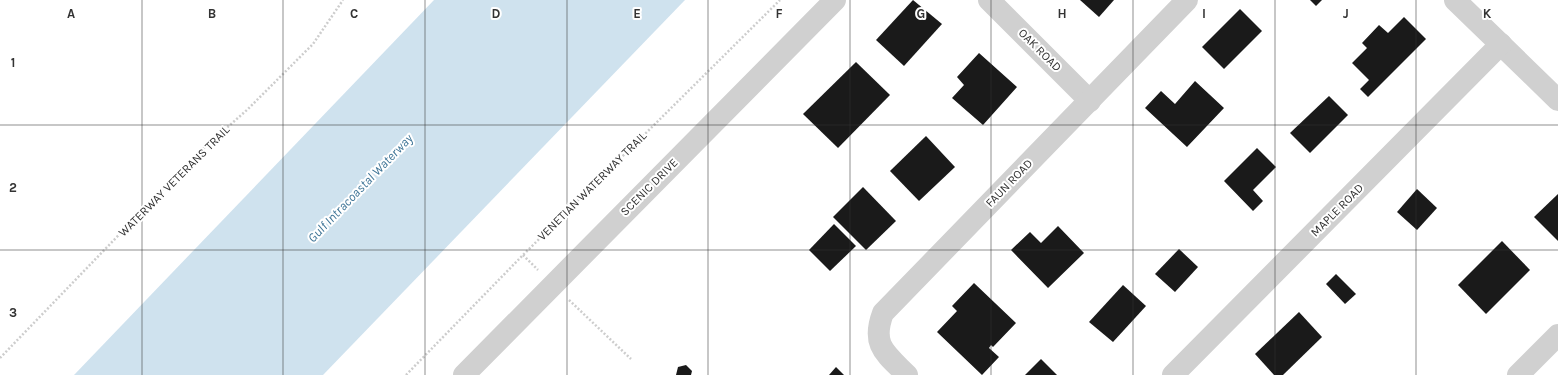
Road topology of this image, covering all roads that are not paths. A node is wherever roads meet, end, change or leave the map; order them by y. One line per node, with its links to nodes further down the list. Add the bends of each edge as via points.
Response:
1 (835, 0): 9 (street, SCENIC DRIVE)
2 (989, 0): 7 (street, OAK ROAD)
3 (1187, 0): 7 (street, FAUN ROAD)
4 (1455, 0): 5 (street)
5 (1500, 44): 6 (street); 11 (street, MAPLE ROAD)
6 (1558, 100)
7 (1090, 101): 10 (street, FAUN ROAD, via 882,313 877,327 878,339 885,354)
8 (1558, 335): 12 (street)
9 (464, 375)
10 (907, 375)
11 (1174, 375)
12 (1518, 375)

